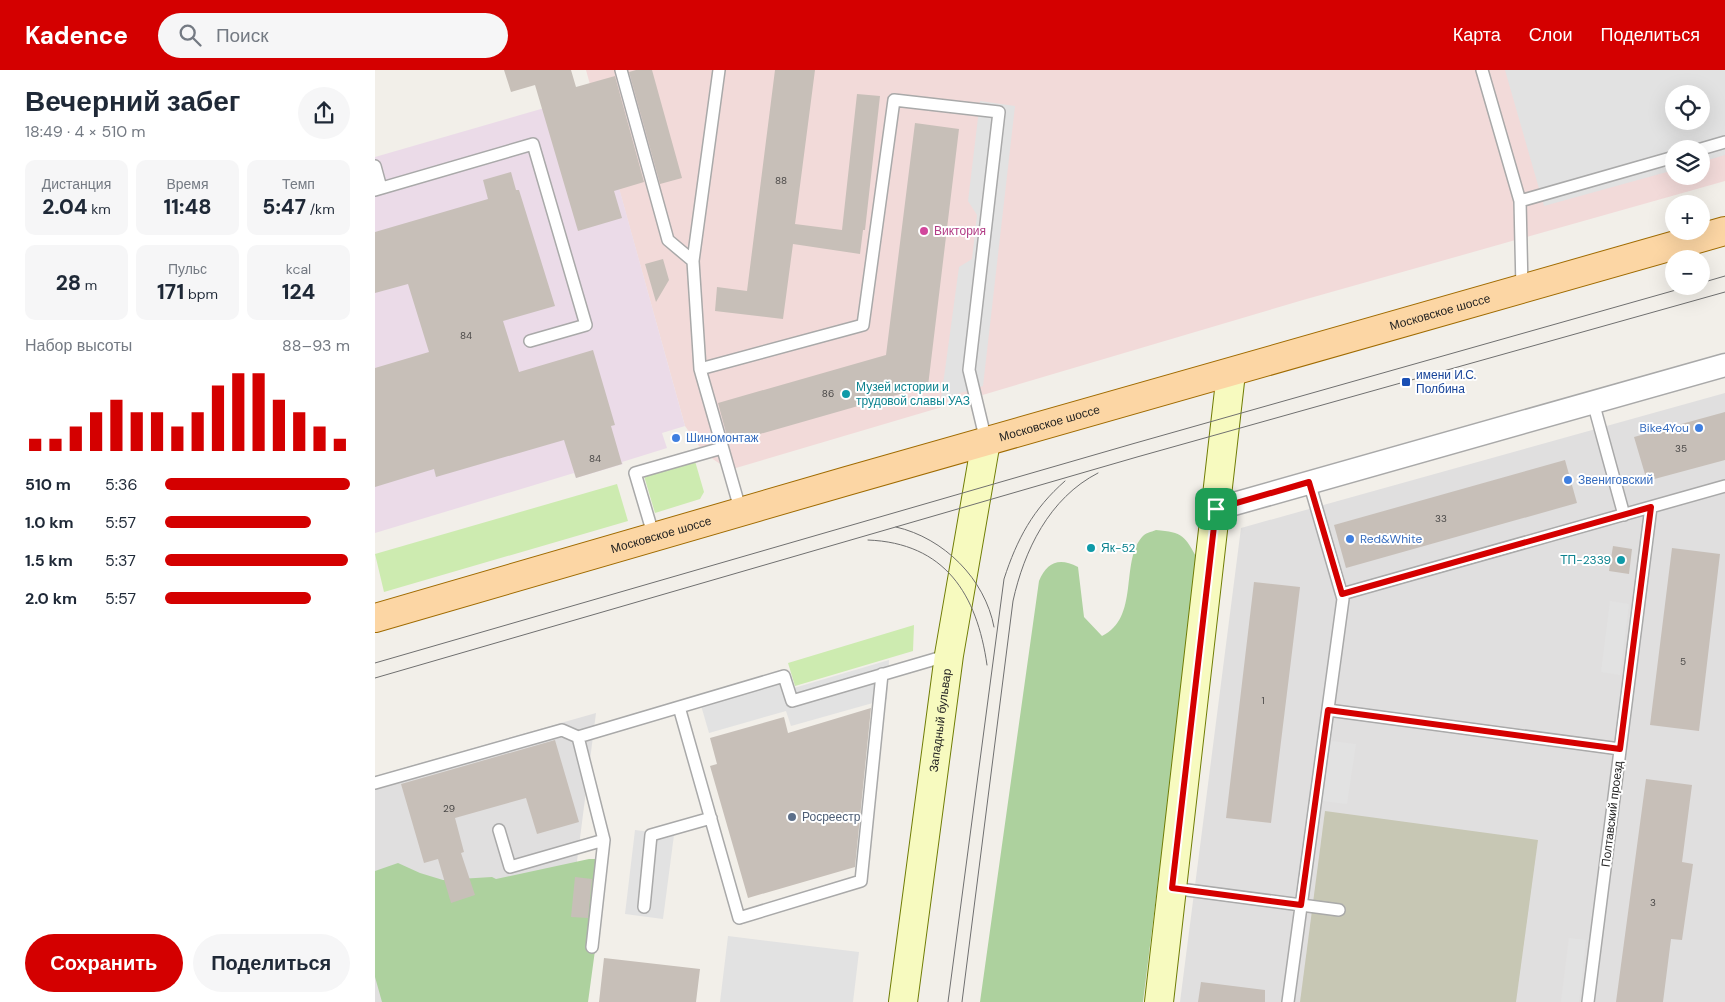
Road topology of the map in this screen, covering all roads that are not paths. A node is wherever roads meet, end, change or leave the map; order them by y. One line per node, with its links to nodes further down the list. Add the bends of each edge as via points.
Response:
1 (621, 70): 11 (lane, via 668,240)
2 (719, 70): 11 (lane)
3 (1482, 70): 9 (lane)
4 (1725, 142): 5 (lane)
5 (1710, 146)
6 (1665, 160): 9 (lane)
7 (375, 166): 8 (lane)
8 (378, 189): 13 (lane, via 533,144 586,325)
9 (1520, 200): 12 (lane)
10 (1725, 231): 12 (main road, Московское шоссе)
11 (693, 261): 15 (lane)
12 (1522, 289): 16 (main road, Московское шоссе)
13 (530, 341)
14 (1725, 365): 17 (street)
15 (700, 368): 18 (lane, via 863,325 894,100 999,112 969,370); 19 (lane)
16 (1231, 373): 18 (main road, Московское шоссе); 23 (street)
17 (1593, 402): 20 (street); 25 (lane)
18 (986, 441): 24 (main road, Московское шоссе); 29 (street, Западный бульвар)
19 (722, 448): 24 (lane); 26 (lane, via 635,473)
20 (1309, 482): 23 (street); 27 (lane)
21 (1725, 486): 22 (lane)
22 (1651, 507): 25 (lane); 34 (lane, Полтавский проезд)
23 (1216, 509): 39 (street)
24 (741, 512): 26 (main road, Московское шоссе)
25 (1624, 515): 27 (lane)
26 (654, 538): 28 (main road, Московское шоссе)
27 (1342, 594): 32 (lane)
28 (377, 612)
29 (949, 655): 30 (lane); 44 (street, Западный бульвар)
30 (882, 674): 31 (lane, via 792,701 785,676); 36 (lane, via 861,881 739,918)
31 (679, 707): 33 (lane); 36 (lane)
32 (1328, 710): 34 (lane); 40 (lane)
33 (578, 737): 35 (lane, via 562,730); 38 (lane)
34 (1620, 749): 47 (lane, Полтавский проезд)
35 (375, 783)
36 (711, 818): 41 (lane, via 651,836)
37 (499, 830): 38 (lane, via 510,867)
38 (604, 840): 43 (lane)
39 (1172, 888): 40 (lane); 45 (street)
40 (1301, 905): 42 (lane); 46 (lane)
41 (644, 907)
42 (1339, 910)
43 (592, 948)
44 (903, 1002)
45 (1159, 1002)
46 (1288, 1002)
47 (1588, 1002)

